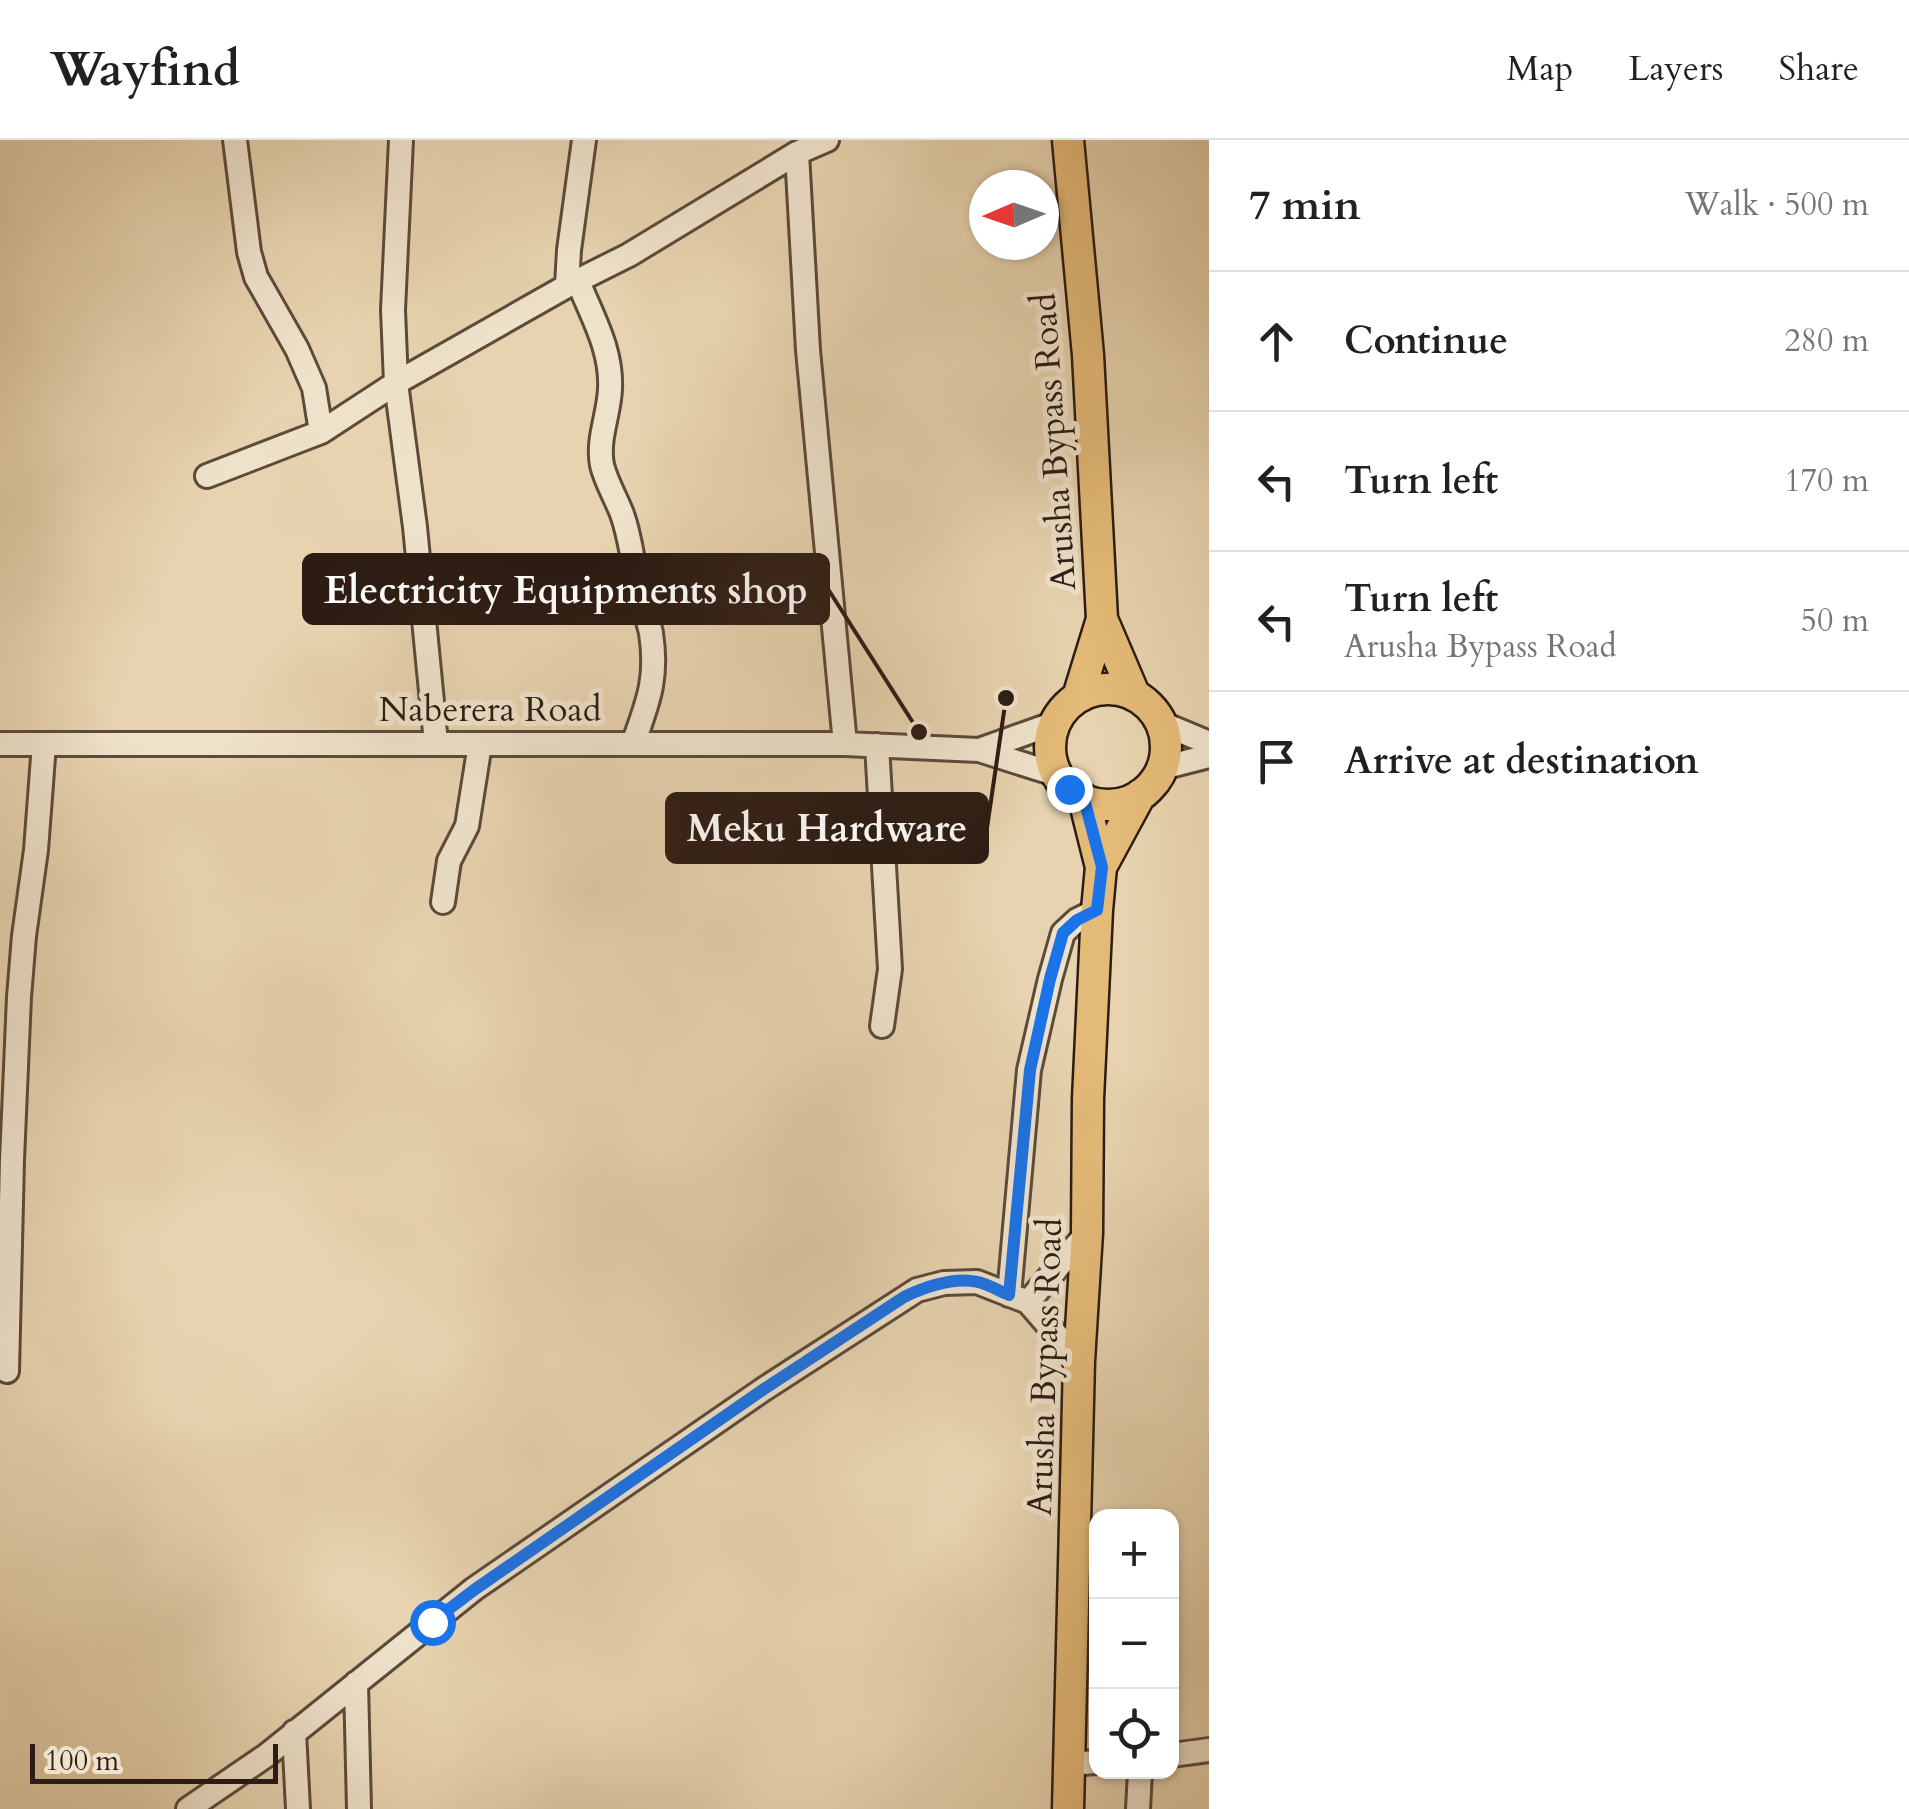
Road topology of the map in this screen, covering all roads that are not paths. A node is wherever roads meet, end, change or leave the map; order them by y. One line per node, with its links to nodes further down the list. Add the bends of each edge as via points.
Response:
1 (236, 140): 9 (street, via 256,278 314,388)
2 (401, 140): 8 (street)
3 (584, 140): 7 (street, via 569,250)
4 (827, 140): 6 (street)
5 (1068, 140): 11 (main road, Arusha Bypass Road)
6 (797, 154): 7 (street); 22 (street)
7 (572, 284): 8 (street); 21 (street, via 609,356 602,466 632,544 650,630 655,672)
8 (396, 383): 9 (street); 16 (street)
9 (320, 432): 10 (street)
10 (206, 476)
11 (1102, 619): 12 (main road, Arusha Bypass Road); 13 (main road, Arusha Bypass Road)
12 (1134, 694): 13 (main road, via 1096,690); 15 (main road, Arusha Bypass Road)
13 (1078, 697): 14 (main road, Arusha Bypass Road)
14 (1055, 723): 24 (street, Naberera Road); 27 (main road, via 1050,740)
15 (1161, 723): 17 (street); 26 (main road)
16 (436, 743): 19 (street, Naberera Road); 20 (street, Naberera Road)
17 (1209, 743)
18 (0, 744): 19 (street, Naberera Road)
19 (44, 744): 37 (street, via 19,997)
20 (480, 744): 21 (street, Naberera Road); 31 (street, via 467,826 449,861)
21 (634, 744): 22 (street, Naberera Road)
22 (845, 744): 23 (street, Naberera Road)
23 (877, 745): 24 (street, Naberera Road); 33 (street, via 890,969)
24 (979, 750): 27 (street, Naberera Road)
25 (1209, 756): 26 (street)
26 (1162, 768): 28 (main road, Arusha Bypass Road)
27 (1058, 775): 29 (main road)
28 (1140, 795): 29 (main road, via 1103,805); 30 (main road, Arusha Bypass Road)
29 (1084, 799): 30 (main road, Arusha Bypass Road)
30 (1102, 867): 32 (main road, Arusha Bypass Road)
31 (443, 902)
32 (1097, 910): 34 (main road, Arusha Bypass Road); 35 (street, via 1063,933 1030,1070)
33 (882, 1026)
34 (1086, 1232): 35 (street); 36 (main road, Arusha Bypass Road)
35 (1018, 1299): 36 (street); 38 (street, via 978,1282 904,1297 474,1590)
36 (1079, 1361): 42 (main road, Arusha Bypass Road)
37 (7, 1371)
38 (356, 1684): 39 (street); 46 (street)
39 (294, 1732): 44 (street); 45 (street)
40 (1209, 1750): 41 (street)
41 (1179, 1754)
42 (1083, 1763): 47 (main road, Arusha Bypass Road)
43 (1140, 1779): 48 (street)
44 (188, 1809)
45 (298, 1809)
46 (358, 1809)
47 (1068, 1809)
48 (1138, 1809)

